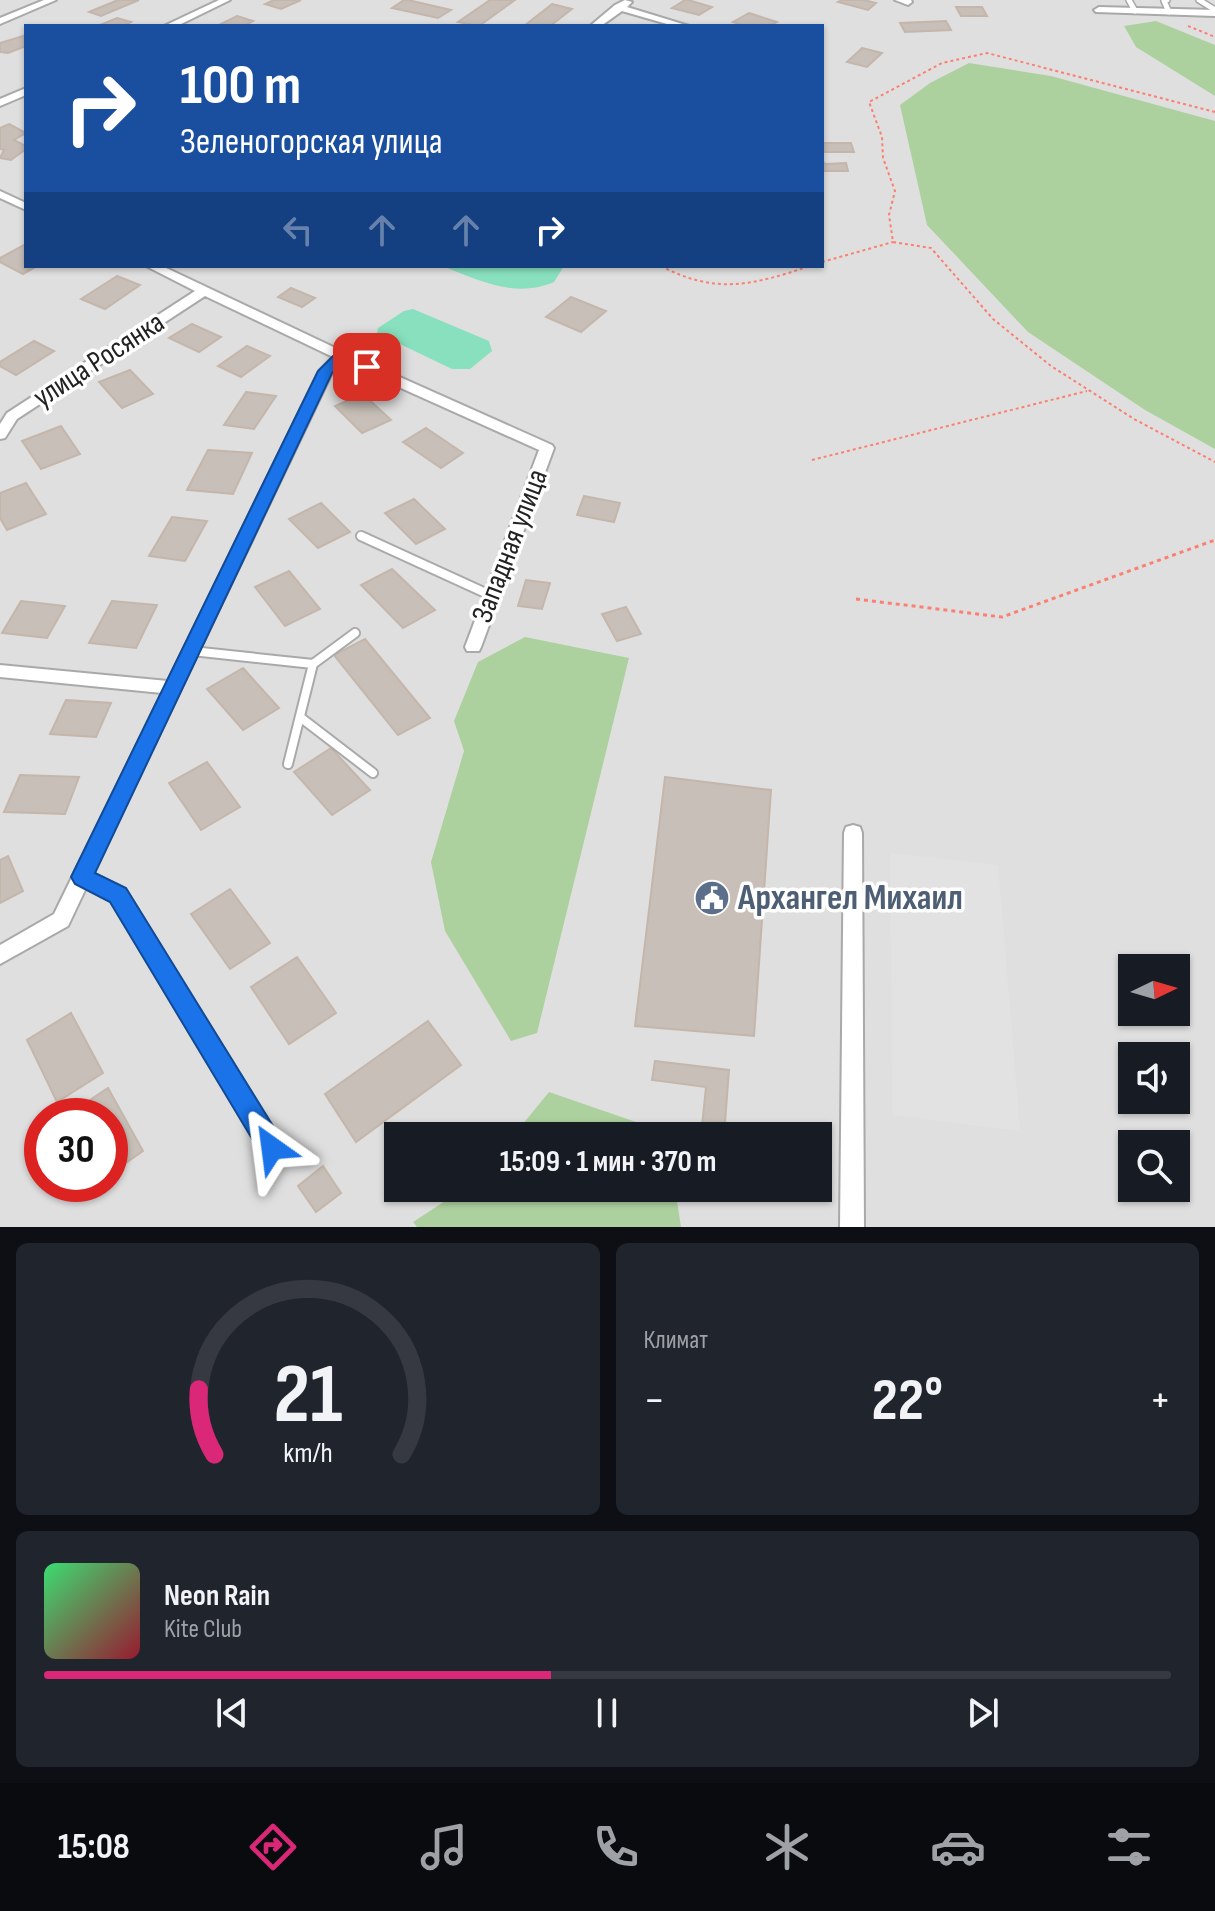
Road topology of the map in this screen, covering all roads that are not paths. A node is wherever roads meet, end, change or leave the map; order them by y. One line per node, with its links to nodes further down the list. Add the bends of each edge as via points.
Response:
1 (52, 0): 12 (street)
2 (226, 0): 13 (street)
3 (633, 0): 7 (street)
4 (1129, 0): 9 (lane)
5 (1167, 0): 10 (lane)
6 (1199, 0): 11 (lane)
7 (618, 7): 14 (street); 15 (street)
8 (1099, 10): 9 (street)
9 (1135, 11): 10 (street)
10 (1169, 12): 11 (street)
11 (1215, 12)
12 (0, 21)
13 (173, 24)
14 (597, 24)
15 (677, 24)
16 (24, 92): 17 (street)
17 (0, 103)
18 (3, 199): 19 (street)
19 (24, 206)
20 (156, 268): 21 (street, Западная улица)
21 (204, 291): 22 (street, Западная улица); 23 (street, улица Росянка)
22 (341, 356): 26 (street, Западная улица, via 547,448); 29 (street, via 326,371)
23 (6, 414): 24 (street, улица Росянка)
24 (0, 435)
25 (361, 536): 26 (lane)
26 (490, 595): 28 (street, Западная улица)
27 (355, 633): 30 (lane)
28 (473, 647)
29 (192, 651): 30 (lane); 32 (street)
30 (313, 664): 33 (lane)
31 (0, 671): 32 (street)
32 (174, 688): 37 (street)
33 (300, 717): 34 (lane); 35 (lane)
34 (288, 764)
35 (373, 773)
36 (853, 833): 40 (street)
37 (82, 877): 38 (street, via 61,920); 39 (street, via 118,895)
38 (0, 955)
39 (272, 1148)
40 (852, 1227)

